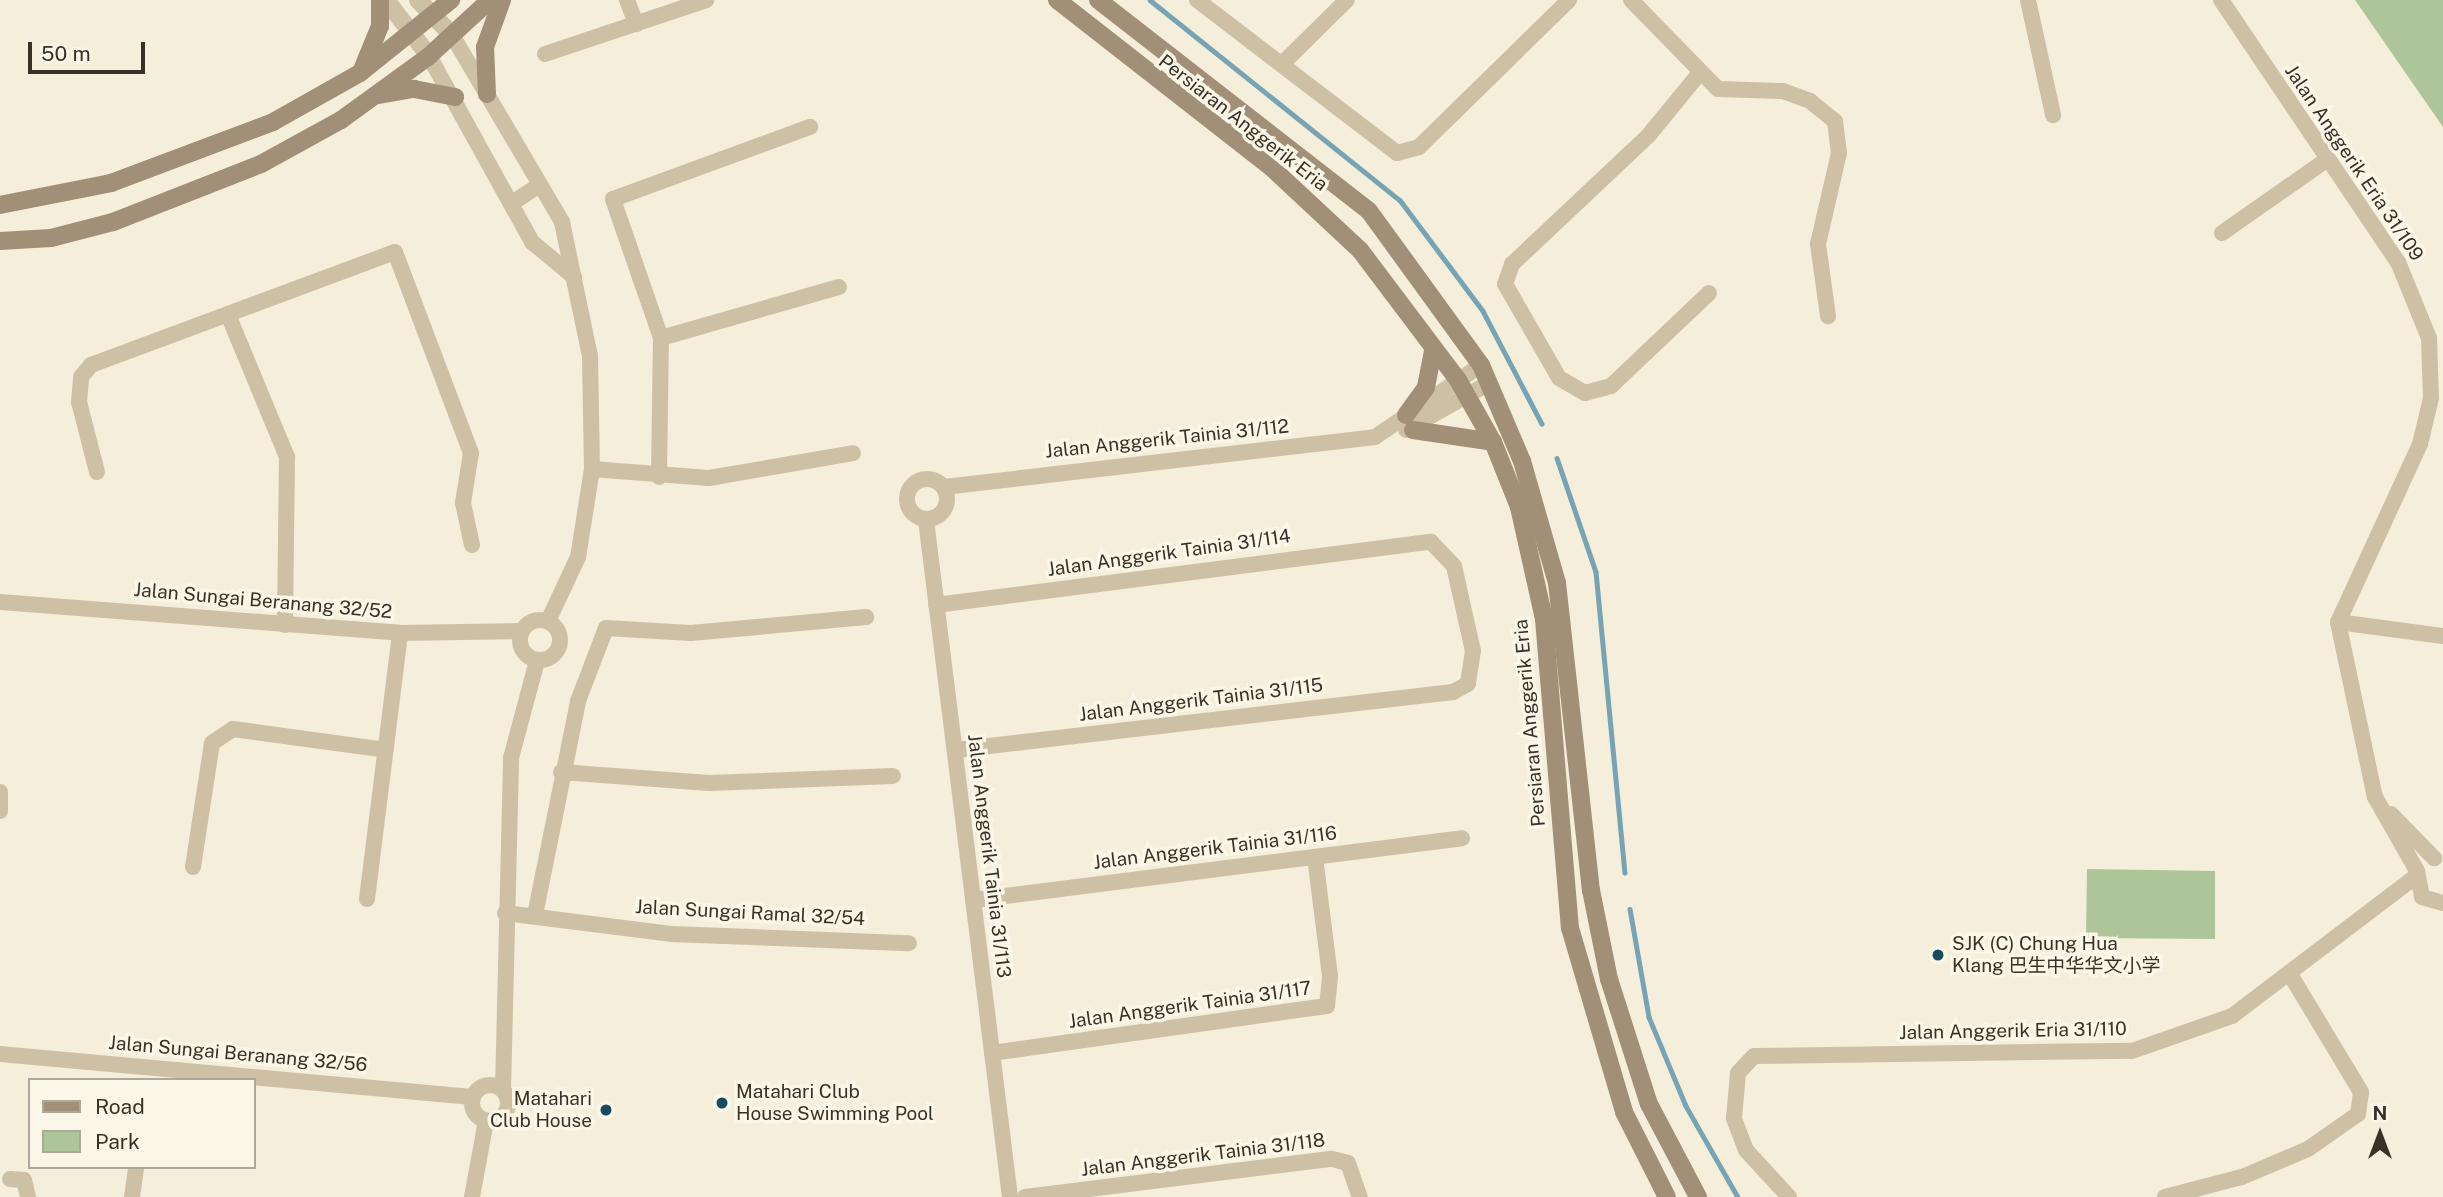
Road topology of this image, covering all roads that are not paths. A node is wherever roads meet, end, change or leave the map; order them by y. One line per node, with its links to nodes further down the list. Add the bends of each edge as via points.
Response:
1 (383, 0): 18 (street); 23 (main road, via 380,26)
2 (418, 0): 16 (street)
3 (451, 0): 16 (main road)
4 (490, 0): 19 (main road)
5 (502, 0): 25 (main road, via 485,47)
6 (627, 0): 17 (street)
7 (706, 0): 17 (street)
8 (1057, 0): 42 (main road, Persiaran Anggerik Eria, via 1330,221 1387,282)
9 (1098, 0): 43 (main road, Persiaran Anggerik Eria, via 1369,211)
10 (1197, 0): 22 (street)
11 (1347, 0): 22 (street)
12 (1569, 0): 22 (street, via 1412,152 1390,150)
13 (1631, 0): 24 (street)
14 (2028, 0): 28 (street)
15 (2221, 0): 30 (street, Jalan Anggerik Eria 31/109)
16 (433, 16): 18 (main road); 19 (street)
17 (636, 24): 20 (street)
18 (413, 34): 21 (street); 23 (main road)
19 (452, 35): 21 (main road); 25 (street)
20 (545, 54)
21 (429, 56): 26 (main road); 27 (street)
22 (1282, 64)
23 (360, 73): 33 (main road, via 273,122 176,161 111,183)
24 (1698, 75): 38 (street, via 1648,136 1512,264 1505,284 1559,378 1585,393 1611,386); 39 (street, via 1718,89 1792,94 1835,121 1839,153 1818,244)
25 (487, 93): 31 (street)
26 (372, 97): 27 (main road, via 414,89); 35 (main road, via 301,143 175,203 51,238)
27 (455, 97): 32 (street)
28 (2053, 116)
29 (810, 127): 41 (street, via 613,199)
30 (2325, 161): 34 (street); 59 (street, Jalan Anggerik Eria 31/109, via 2416,296 2433,369 2420,444)
31 (540, 185): 32 (street); 36 (street, via 562,222)
32 (512, 203): 36 (street, via 532,242)
33 (0, 205)
34 (2222, 233)
35 (0, 241)
36 (574, 277): 49 (street, via 590,356)
37 (839, 287): 41 (street)
38 (1709, 293)
39 (1828, 316)
40 (229, 317): 50 (street, via 91,365 81,377 79,402); 54 (street, via 395,252 471,453 463,503); 60 (street, via 287,457)
41 (661, 338): 51 (street)
42 (1433, 352): 45 (main road, Persiaran Anggerik Eria); 46 (main road, via 1426,387)
43 (1481, 365): 44 (main road, Persiaran Anggerik Eria); 45 (street)
44 (1489, 383): 45 (street); 102 (main road, Persiaran Anggerik Eria, via 1522,461 1557,583 1591,890 1609,979 1649,1104)
45 (1462, 388): 46 (street); 47 (main road, Persiaran Anggerik Eria)
46 (1410, 423): 47 (main road); 52 (street, Jalan Anggerik Tainia 31/112, via 1375,437)
47 (1493, 442): 101 (main road, Persiaran Anggerik Eria, via 1518,507 1544,619 1570,928 1624,1112)
48 (853, 453): 51 (street, via 709,478)
49 (592, 469): 51 (street); 58 (street, via 578,557)
50 (97, 471)
51 (659, 477)
52 (944, 487): 53 (street, via 946,507); 53 (street, via 927,479 910,488 908,507)
53 (926, 520): 56 (street, Jalan Anggerik Tainia 31/113)
54 (472, 545)
55 (0, 602): 60 (street, Jalan Sungai Beranang 32/52)
56 (936, 605): 65 (street, Jalan Anggerik Tainia 31/114, via 1406,542 1440,546 1454,566 1474,662 1468,684); 67 (street, Jalan Anggerik Tainia 31/113)
57 (866, 617): 68 (street, via 691,633 606,628)
58 (548, 621): 61 (street, via 533,621); 64 (street, via 560,632 560,649)
59 (2338, 622): 63 (street); 71 (street)
60 (285, 625): 62 (street, Jalan Sungai Beranang 32/52)
61 (522, 631): 62 (street, Jalan Sungai Beranang 32/52); 64 (street, via 521,649)
62 (400, 633): 66 (street)
63 (2443, 636)
64 (537, 660): 81 (street, via 511,758)
65 (1453, 692): 67 (street, Jalan Anggerik Tainia 31/115)
66 (386, 750): 76 (street, via 233,729 212,743); 78 (street)
67 (955, 750): 79 (street, Jalan Anggerik Tainia 31/113)
68 (561, 772): 69 (street, via 709,783); 82 (street)
69 (893, 776)
70 (0, 792): 72 (street)
71 (2375, 797): 75 (street); 77 (street)
72 (0, 811)
73 (1462, 838): 74 (street, Jalan Anggerik Tainia 31/116)
74 (1315, 857): 79 (street, Jalan Anggerik Tainia 31/116); 85 (street, Jalan Anggerik Tainia 31/117, via 1330,976 1327,1006)
75 (2440, 858): 77 (street, Jalan Anggerik Eria 31/110)
76 (193, 867)
77 (2416, 874): 80 (street, via 2422,897); 84 (street, Jalan Anggerik Eria 31/110)
78 (368, 899)
79 (973, 900): 85 (street, Jalan Anggerik Tainia 31/113)
80 (2442, 904)
81 (505, 913): 82 (street, Jalan Sungai Ramal 32/54); 90 (street)
82 (536, 915): 83 (street, Jalan Sungai Ramal 32/54, via 671,934)
83 (909, 943)
84 (2291, 976): 103 (street, Jalan Anggerik Eria 31/110, via 2232,1016 2132,1051 1754,1056 1738,1073 1734,1118 1746,1150); 104 (street, via 2361,1092 2358,1114 2308,1149 2253,1172)
85 (992, 1053): 98 (street, Jalan Anggerik Tainia 31/113)
86 (0, 1054): 87 (street, Jalan Sungai Beranang 32/56)
87 (142, 1073): 88 (street, Jalan Sungai Beranang 32/56)
88 (211, 1078)
89 (256, 1081): 91 (street, Jalan Sungai Beranang 32/56)
90 (503, 1090): 91 (street, via 485,1085); 92 (street, via 507,1110)
91 (472, 1097): 92 (street, via 472,1110)
92 (486, 1121): 97 (street)
93 (136, 1169): 96 (street)
94 (10, 1179): 95 (street, via 24,1180)
95 (28, 1197)
96 (132, 1197)
97 (472, 1197)
98 (1010, 1197)
99 (1025, 1197): 100 (street, Jalan Anggerik Tainia 31/118, via 1332,1160 1348,1163)
100 (1360, 1197)
101 (1667, 1197)
102 (1698, 1197)
103 (1789, 1197)
104 (2165, 1197)

